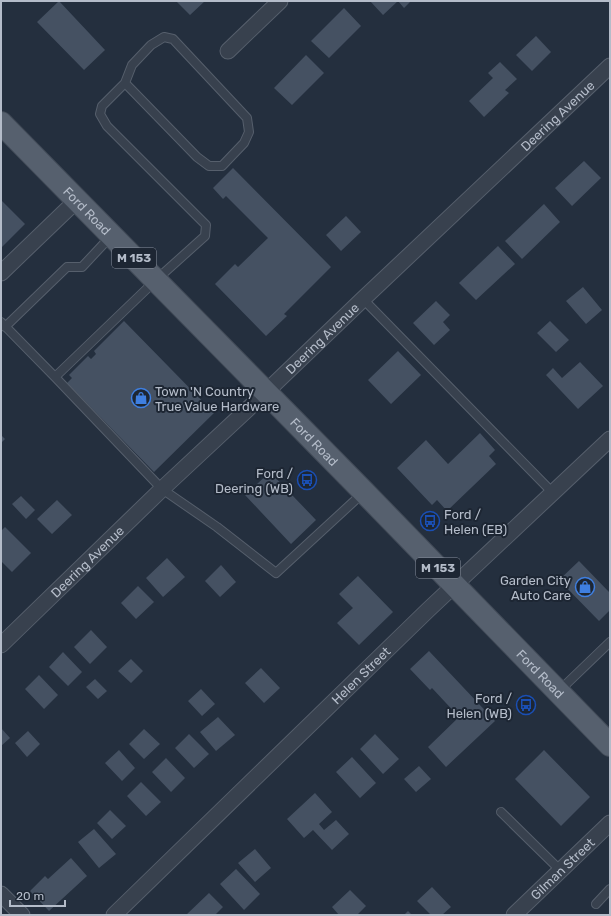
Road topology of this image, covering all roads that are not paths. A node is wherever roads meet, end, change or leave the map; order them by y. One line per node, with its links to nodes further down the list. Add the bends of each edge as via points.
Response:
1 (280, 1): 2 (street)
2 (228, 51)
3 (610, 66): 10 (street, Deering Avenue)
4 (125, 83): 4 (lane, via 132,65 151,45 164,37 174,39 247,118 249,132 244,143 222,166 209,166 197,157); 9 (lane, via 102,106 100,114 107,126 206,225 205,236)
5 (1, 123): 6 (main road, Ford Road / M 153)
6 (77, 200): 7 (main road, Ford Road / M 153); 8 (street)
7 (112, 236): 9 (main road, Ford Road / M 153); 11 (lane, via 82,267 67,267)
8 (1, 273)
9 (156, 280): 12 (lane); 13 (main road, Ford Road / M 153)
10 (363, 299): 13 (street, Deering Avenue); 17 (lane)
11 (3, 325): 12 (lane)
12 (55, 377): 15 (lane)
13 (265, 393): 15 (street, Deering Avenue); 16 (main road, Ford Road / M 153)
14 (610, 439): 17 (street, Helen Street)
15 (162, 489): 16 (lane, via 217,527 276,574); 20 (street, Deering Avenue)
16 (364, 492): 18 (main road, Ford Road / M 153)
17 (553, 493): 18 (street, Helen Street)
18 (455, 585): 21 (main road, Ford Road / M 153); 30 (street, Helen Street)
19 (610, 642): 21 (lane)
20 (1, 645)
21 (558, 692): 22 (main road, Ford Road / M 153)
22 (610, 745)
23 (501, 812): 25 (lane)
24 (610, 823): 25 (street, Gilman Street)
25 (560, 870): 31 (street, Gilman Street)
26 (610, 889): 28 (lane)
27 (1, 894): 29 (street)
28 (596, 904)
29 (22, 915)
30 (114, 915)
31 (514, 915)

